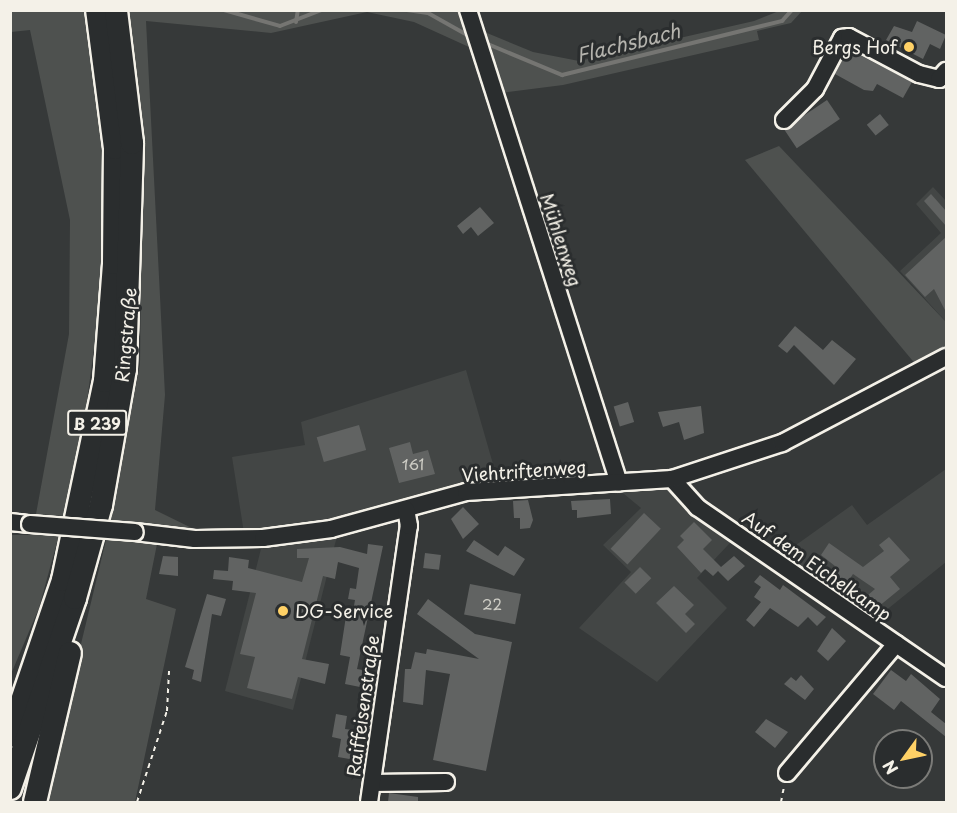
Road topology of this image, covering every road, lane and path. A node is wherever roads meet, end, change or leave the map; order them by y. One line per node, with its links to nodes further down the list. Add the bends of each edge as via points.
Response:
1 (468, 10): 7 (street, Mühlenweg)
2 (109, 21): 10 (highway, Ringstraße / B 239, via 115,147 114,263 105,381)
3 (946, 71): 4 (street, via 939,79 920,74 849,37 842,38 815,89)
4 (784, 120)
5 (946, 357): 6 (street, Viehtriftenweg, via 782,443)
6 (672, 480): 7 (street, Viehtriftenweg); 11 (street, Auf dem Eichelkamp, via 697,507)
7 (619, 482): 8 (street, Viehtriftenweg, via 466,492)
8 (406, 509): 9 (street, Viehtriftenweg, bridge, via 331,529 262,538 195,539); 18 (street, Raiffeisenstraße, via 409,526)
9 (10, 522)
10 (69, 589): 14 (highway, via 48,594); 15 (highway, Ringstraße / B 239); 19 (highway, Ringstraße / B 239); 20 (highway, via 74,638)
11 (896, 644): 13 (street, Auf dem Eichelkamp); 16 (street)
12 (169, 671): 21 (path, via 166,711)
13 (946, 678)
14 (10, 688)
15 (10, 736)
16 (787, 772)
17 (446, 782): 18 (street)
18 (372, 783): 22 (street, Raiffeisenstraße)
19 (10, 788)
20 (35, 802)
21 (138, 802)
22 (369, 802)

